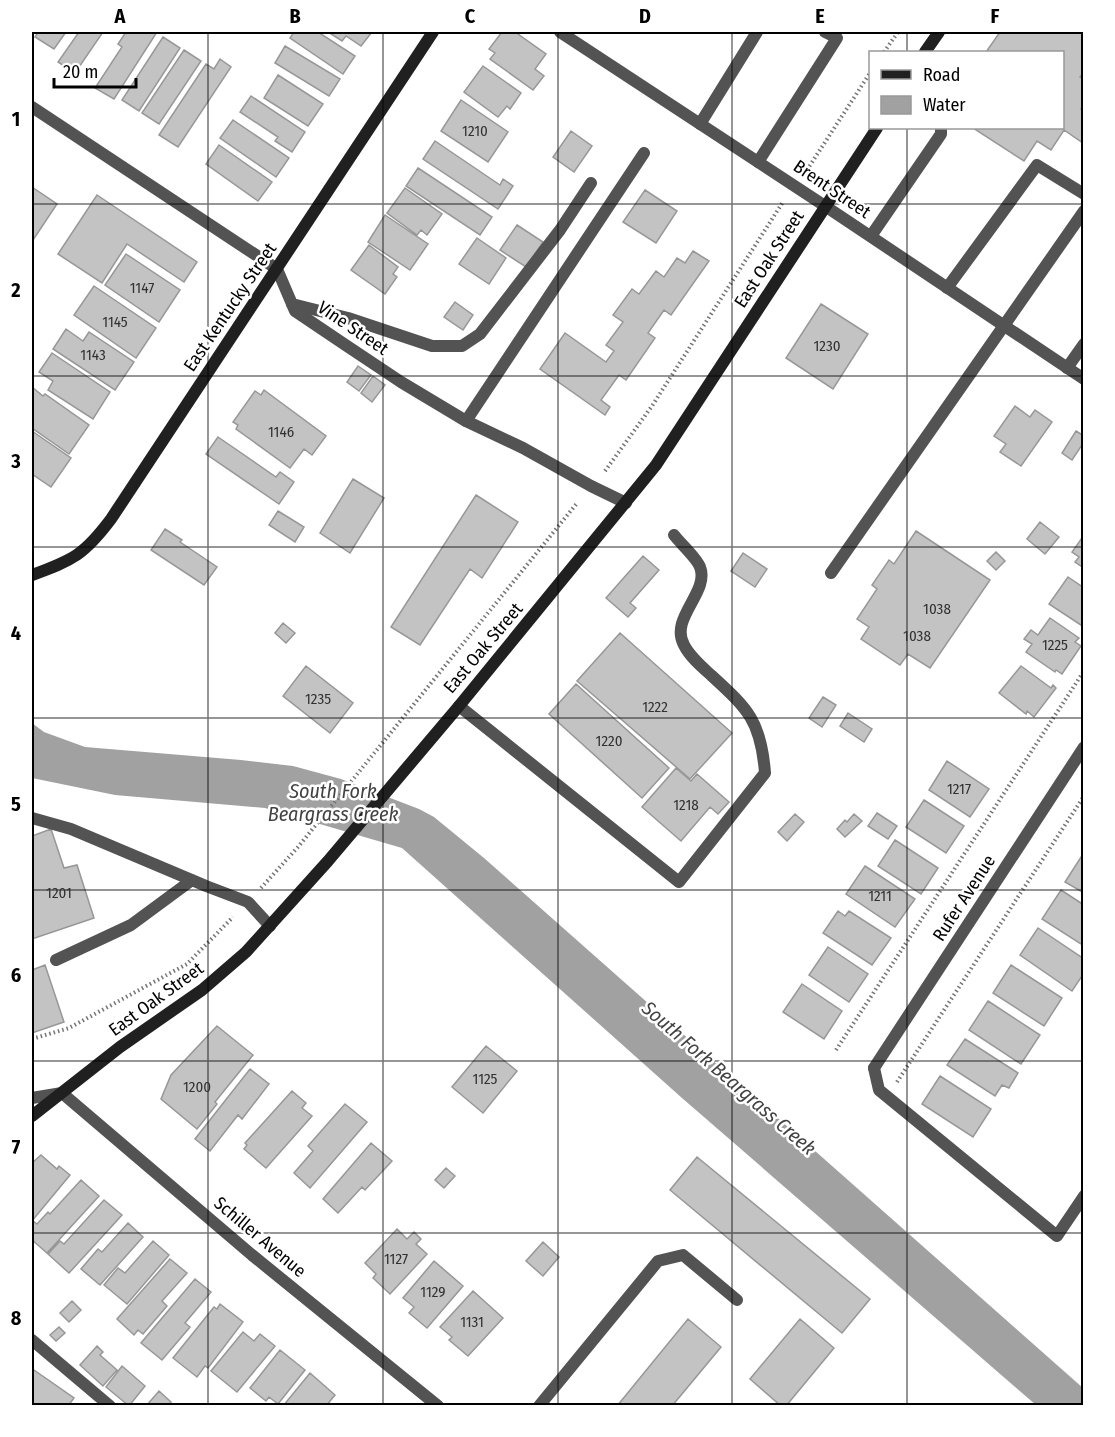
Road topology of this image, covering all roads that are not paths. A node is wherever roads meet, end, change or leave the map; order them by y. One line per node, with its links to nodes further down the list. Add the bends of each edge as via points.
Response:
1 (433, 32): 19 (main road, East Kentucky Street)
2 (560, 32): 9 (street, Brent Street)
3 (758, 32): 9 (street)
4 (825, 32): 6 (street)
5 (939, 32): 7 (main road)
6 (839, 35): 13 (street)
7 (926, 51)
8 (32, 107): 19 (street)
9 (700, 124): 13 (street, Brent Street)
10 (876, 129): 16 (main road, East Oak Street)
11 (941, 129): 18 (street)
12 (644, 153): 26 (street)
13 (758, 162): 16 (street, Brent Street)
14 (591, 183): 21 (street, via 480,334 462,346 432,346)
15 (1083, 194): 20 (street, via 1037,165)
16 (825, 206): 18 (street, Brent Street); 27 (main road, East Oak Street, via 656,465)
17 (1083, 211): 22 (street)
18 (871, 236): 20 (street, Brent Street)
19 (277, 269): 21 (street, Vine Street); 30 (main road, East Kentucky Street, via 97,537 68,562)
20 (947, 288): 22 (street, Brent Street)
21 (292, 304): 26 (street, Vine Street, via 295,311)
22 (1005, 327): 24 (street, Brent Street); 29 (street)
23 (1083, 344): 24 (street)
24 (1067, 368): 25 (street, Brent Street)
25 (1083, 380)
26 (466, 421): 27 (street, Vine Street)
27 (626, 503): 31 (main road, East Oak Street)
28 (674, 535): 31 (street, via 700,566 700,582 682,621 680,634 684,645 753,718 765,773 679,882)
29 (831, 573)
30 (32, 574)
31 (459, 706): 35 (main road, East Oak Street)
32 (1083, 747): 40 (street, Rufer Avenue, via 874,1068 879,1090 1057,1236)
33 (32, 819): 34 (street, via 71,829)
34 (192, 880): 35 (street, via 248,902); 36 (street, via 131,925)
35 (270, 926): 37 (main road, East Oak Street, via 202,990)
36 (56, 960)
37 (62, 1093): 38 (street); 39 (main road, East Oak Street); 44 (street, Schiller Avenue)
38 (32, 1098)
39 (32, 1116)
40 (1083, 1196)
41 (737, 1300): 45 (street, via 683,1255 658,1261)
42 (32, 1340): 43 (street)
43 (110, 1406)
44 (438, 1406)
45 (539, 1406)

